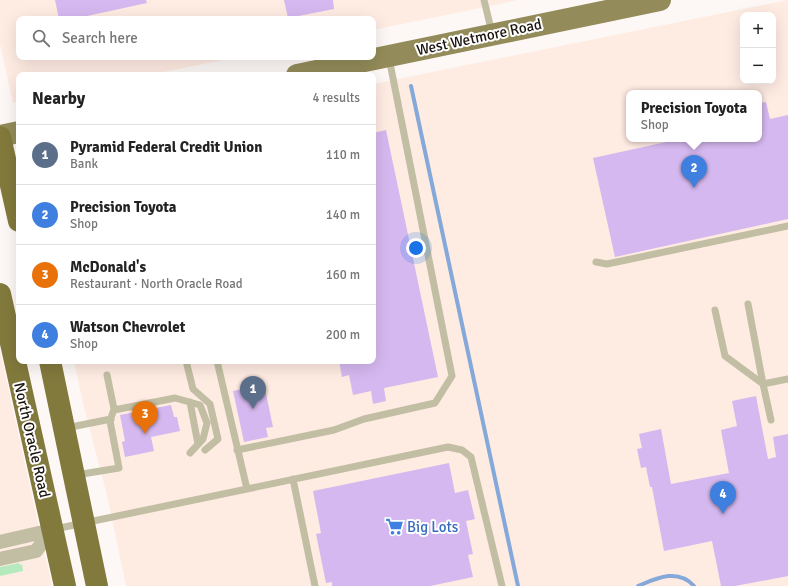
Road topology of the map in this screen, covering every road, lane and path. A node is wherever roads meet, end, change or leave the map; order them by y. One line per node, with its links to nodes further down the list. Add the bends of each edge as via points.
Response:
1 (484, 0): 3 (lane)
2 (660, 0): 3 (main road, West Wetmore Road)
3 (492, 35): 4 (main road, West Wetmore Road)
4 (388, 56): 5 (main road, West Wetmore Road); 29 (lane, via 452,376 435,403 364,419 334,430)
5 (376, 59)
6 (369, 60): 7 (main road, West Wetmore Road)
7 (311, 72)
8 (16, 133): 9 (main road)
9 (0, 136): 10 (highway)
10 (16, 208)
11 (788, 226): 12 (lane, via 607,264)
12 (596, 262)
13 (0, 294): 35 (highway, North Oracle Road)
14 (748, 304): 21 (lane)
15 (715, 310): 21 (lane, via 725,356)
16 (51, 364): 26 (highway)
17 (187, 364): 28 (lane, via 193,389 210,404 218,439)
18 (218, 364): 29 (lane)
19 (107, 375): 23 (lane)
20 (788, 379): 21 (lane)
21 (763, 384): 25 (lane)
22 (190, 402): 23 (lane, via 175,398); 27 (lane); 27 (lane, via 200,406 207,423)
23 (114, 410): 24 (lane)
24 (111, 419): 26 (lane); 31 (lane, via 120,468)
25 (771, 420)
26 (64, 429): 31 (highway)
27 (198, 444): 30 (lane)
28 (205, 450)
29 (237, 450): 33 (lane)
30 (190, 453)
31 (74, 476): 34 (highway)
32 (293, 479): 33 (lane); 40 (lane); 41 (lane, via 448,447 462,450 471,457)
33 (247, 489): 34 (lane)
34 (83, 522): 35 (lane); 39 (highway)
35 (52, 530): 36 (street); 37 (street, via 36,551); 38 (highway, North Oracle Road)
36 (0, 542)
37 (0, 559)
38 (65, 586)
39 (97, 586)
40 (315, 586)
41 (502, 586)

